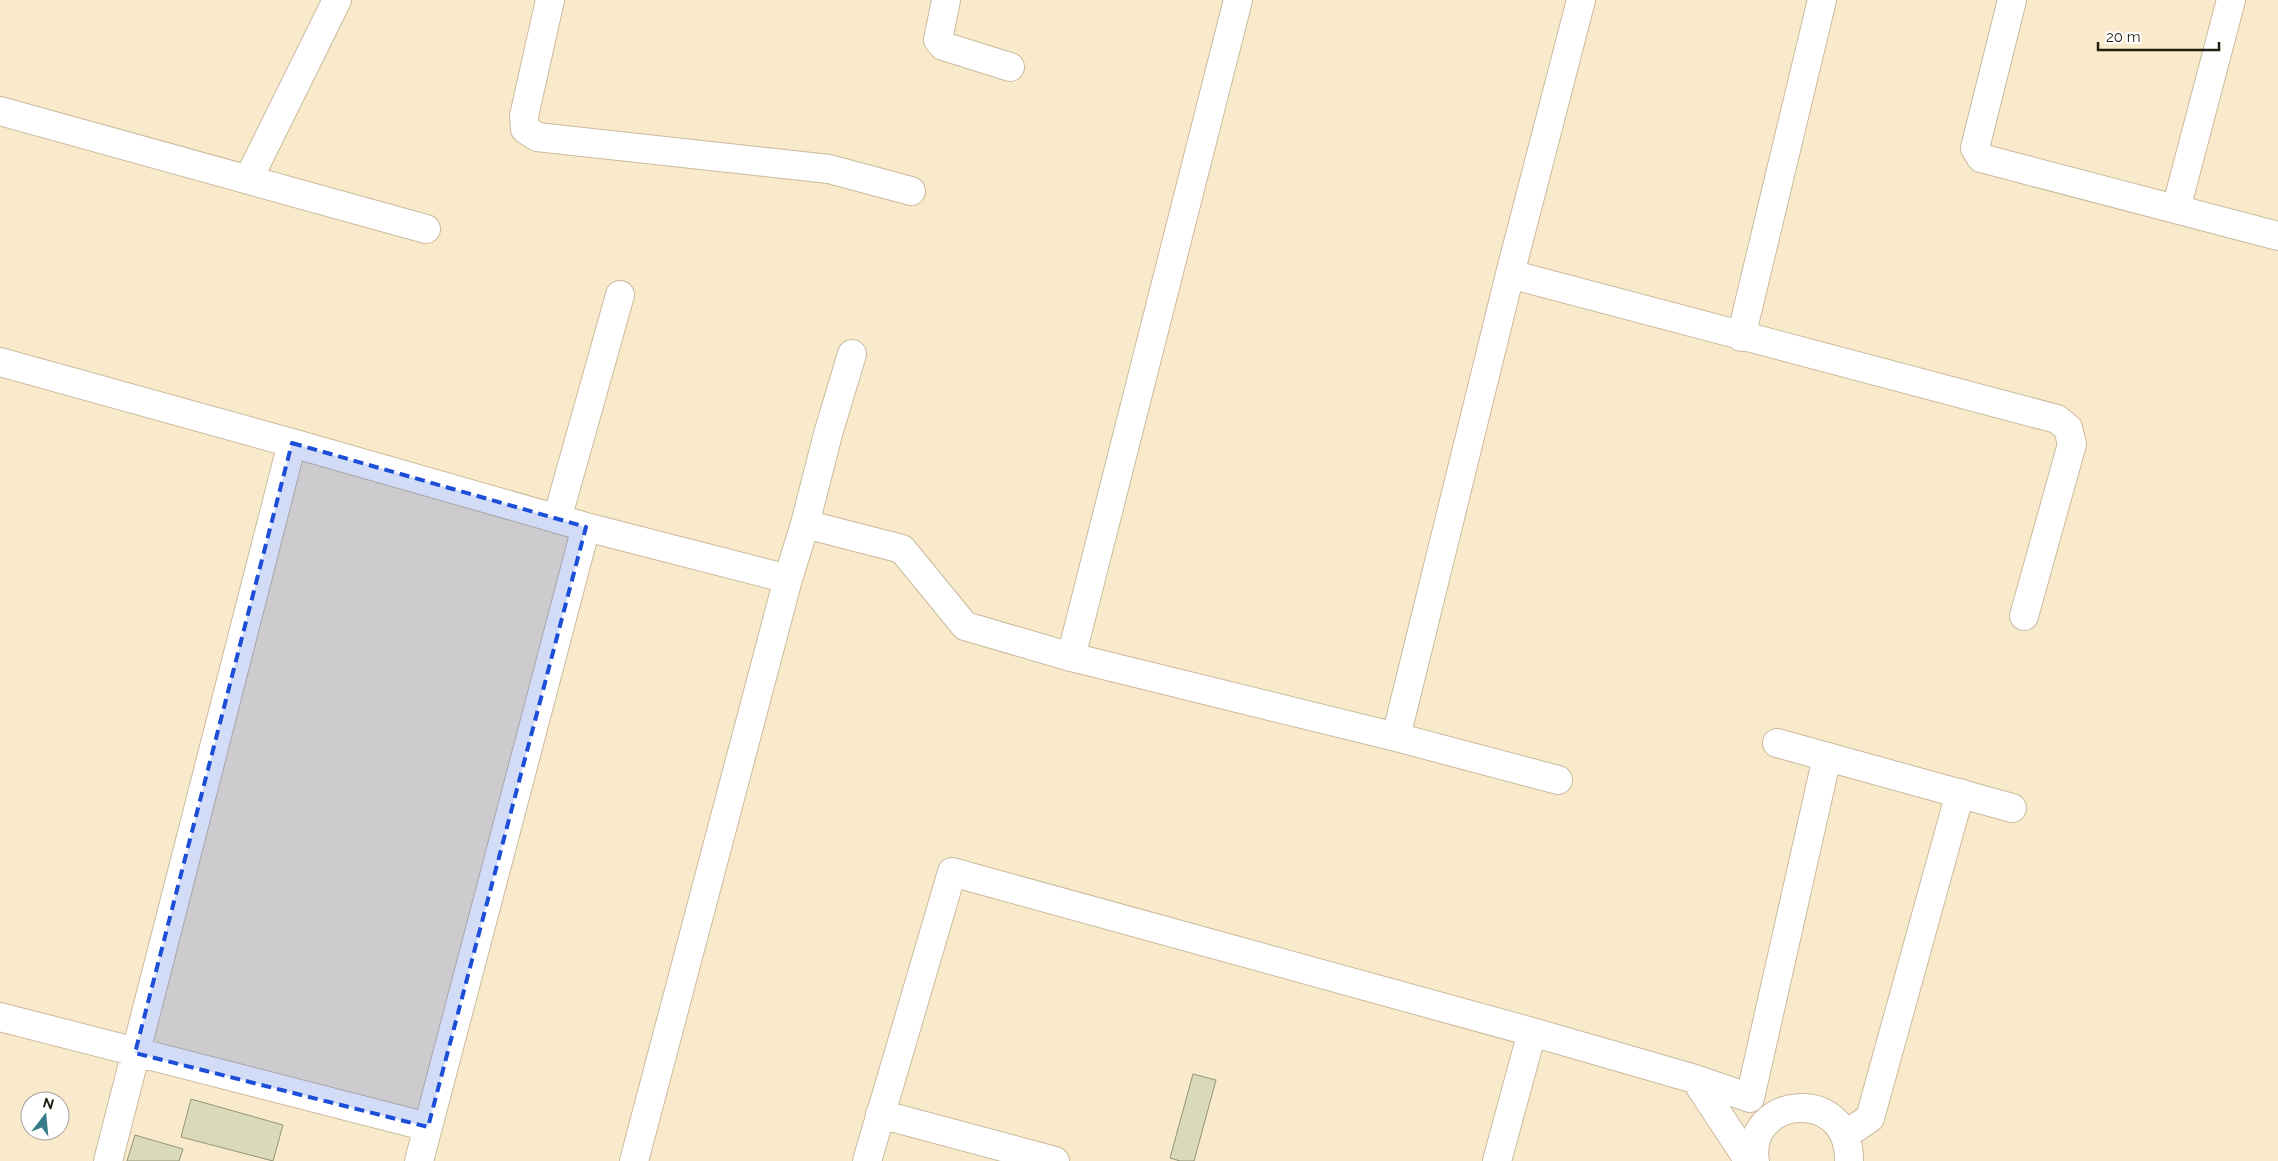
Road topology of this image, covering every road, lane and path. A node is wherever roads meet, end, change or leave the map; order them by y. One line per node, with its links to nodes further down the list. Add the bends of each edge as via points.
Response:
1 (337, 0): 11 (street)
2 (550, 0): 12 (street, via 524,116 525,129 537,137 829,169)
3 (946, 0): 9 (street, via 938,31 938,40 943,46)
4 (1238, 0): 27 (street)
5 (1582, 0): 16 (street)
6 (1822, 0): 18 (street)
7 (2012, 0): 13 (street, via 1974,148 1977,154 1982,158)
8 (2231, 0): 13 (street)
9 (1010, 67)
10 (0, 111): 11 (street)
11 (248, 180): 14 (street)
12 (911, 191)
13 (2176, 208): 15 (street)
14 (426, 230)
15 (2278, 236)
16 (1510, 274): 18 (street); 28 (street)
17 (620, 296): 22 (street)
18 (1741, 337): 26 (street, via 2057,419 2068,428 2072,444)
19 (852, 354): 23 (street)
20 (0, 362): 21 (street)
21 (292, 443): 22 (street); 36 (street)
22 (557, 519): 24 (street)
23 (805, 524): 25 (street); 27 (street, via 902,549 965,626)
24 (586, 527): 25 (street); 41 (street)
25 (788, 579): 45 (street)
26 (2024, 616)
27 (1071, 657): 28 (street)
28 (1396, 736): 31 (street)
29 (1777, 743): 30 (street)
30 (1827, 757): 32 (street); 38 (street)
31 (1558, 780)
32 (1960, 793): 33 (street); 42 (street, via 1870,1118)
33 (2012, 808)
34 (0, 1017): 36 (street)
35 (1532, 1032): 37 (street); 40 (street, via 952,872); 48 (street)
36 (135, 1053): 41 (street); 43 (street)
37 (1696, 1079): 38 (street); 49 (street)
38 (1750, 1098): 39 (street)
39 (1788, 1109): 42 (street, via 1803,1107 1832,1117); 50 (street, via 1775,1115 1764,1126 1756,1139)
40 (880, 1114): 46 (street); 47 (street)
41 (428, 1127): 44 (street)
42 (1847, 1148)
43 (108, 1161)
44 (419, 1161)
45 (634, 1161)
46 (867, 1161)
47 (1055, 1161)
48 (1497, 1161)
49 (1749, 1161)
50 (1755, 1161)

